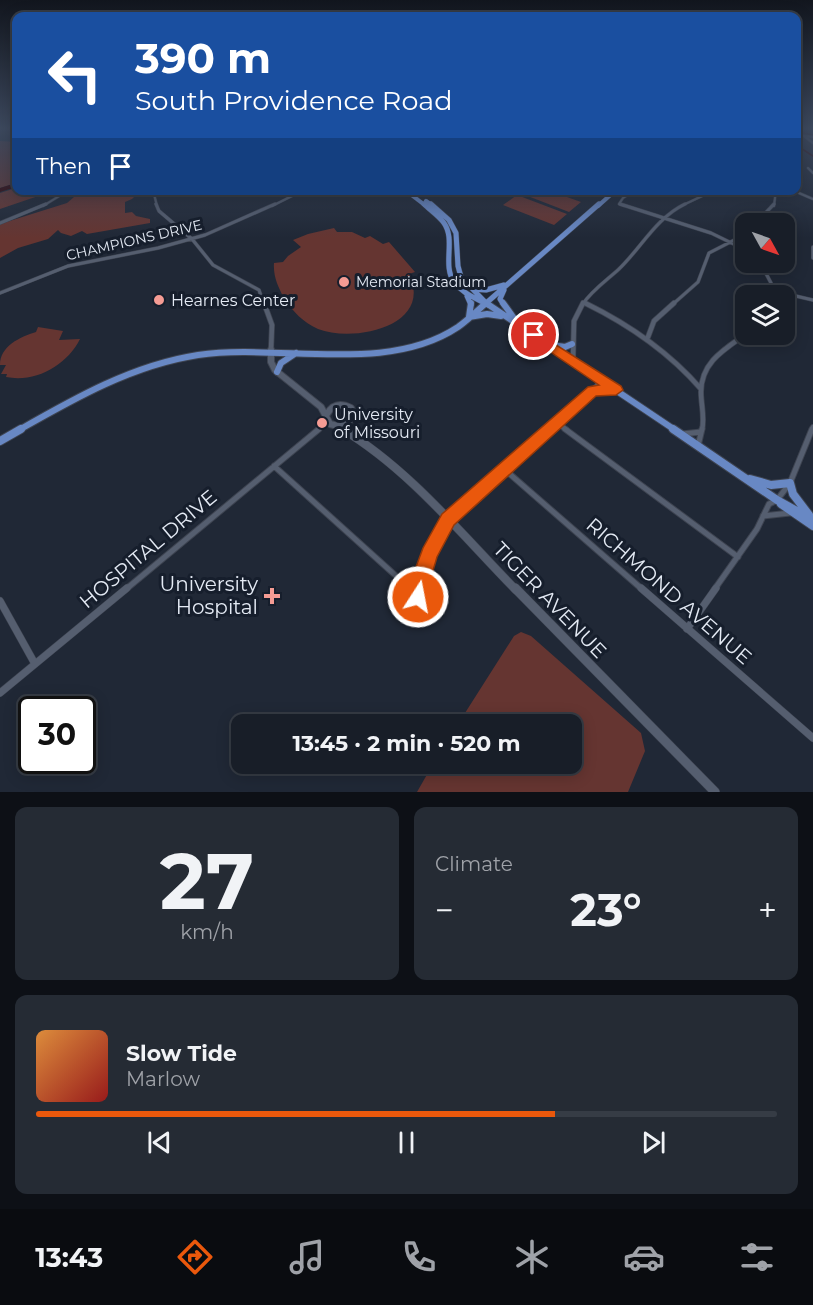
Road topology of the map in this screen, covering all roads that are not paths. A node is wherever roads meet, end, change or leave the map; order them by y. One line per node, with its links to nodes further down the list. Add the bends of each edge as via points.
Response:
1 (808, 168): 2 (street)
2 (813, 173)
3 (61, 195): 14 (street)
4 (154, 195): 16 (street, via 159,211)
5 (294, 195): 16 (street, CHAMPIONS DRIVE)
6 (411, 195): 15 (main road, via 441,218)
7 (418, 195): 19 (main road, via 450,220 457,237)
8 (610, 195): 21 (main road)
9 (628, 195): 13 (street, via 619,204)
10 (704, 195): 13 (street)
11 (775, 195): 12 (street, via 774,206)
12 (767, 213)
13 (663, 219): 17 (street); 27 (street, via 620,268)
14 (0, 223)
15 (449, 236): 19 (main road); 23 (main road, via 449,272)
16 (192, 239): 24 (street, CHAMPIONS DRIVE, via 68,266); 35 (street, via 213,266 259,290 272,325)
17 (733, 242): 31 (street, via 709,253 698,282 659,315)
18 (812, 248): 20 (street)
19 (458, 255): 22 (main road, via 460,274)
20 (813, 258)
21 (510, 283): 22 (main road, via 486,290); 28 (main road); 30 (main road, via 500,300)
22 (470, 287): 28 (main road)
23 (463, 291): 28 (main road); 29 (main road, via 471,303)
24 (0, 294)
25 (795, 297): 26 (street)
26 (813, 300)
27 (583, 302): 31 (street); 33 (street, via 574,321)
28 (486, 303): 29 (main road); 30 (main road)
29 (470, 317): 30 (main road, via 492,314); 36 (main road, via 441,338 411,348 383,352)
30 (519, 325): 34 (main road)
31 (648, 337): 40 (street)
32 (735, 342): 40 (street, via 713,357)
33 (572, 344): 34 (main road); 37 (street)
34 (550, 345): 37 (main road)
35 (271, 350): 36 (main road); 38 (street, via 272,366); 54 (main road, via 197,355 133,371 91,388)
36 (300, 351): 38 (main road, via 284,360)
37 (573, 360): 39 (main road)
38 (277, 372): 43 (street)
39 (598, 377): 41 (street); 42 (main road)
40 (701, 389): 51 (street)
41 (593, 390): 42 (street); 47 (street)
42 (616, 390): 52 (main road)
43 (315, 402): 44 (street); 45 (street)
44 (334, 406): 45 (street); 46 (street, via 351,408)
45 (327, 416): 48 (street); 50 (street, HOSPITAL DRIVE)
46 (351, 421): 48 (street); 53 (street)
47 (557, 423): 57 (street); 66 (street)
48 (336, 426): 50 (street, HOSPITAL DRIVE); 53 (street, TIGER AVENUE)
49 (813, 427): 59 (street)
50 (316, 432): 56 (street, HOSPITAL DRIVE)
51 (701, 432): 52 (street); 55 (street)
52 (681, 434): 55 (main road)
53 (356, 436): 63 (street, TIGER AVENUE)
54 (0, 441)
55 (698, 446): 58 (main road)
56 (274, 466): 68 (street); 71 (street, HOSPITAL DRIVE)
57 (504, 470): 63 (street); 70 (street, RICHMOND AVENUE)
58 (742, 476): 59 (main road, via 772,485); 60 (main road)
59 (790, 483): 60 (street); 64 (main road, via 795,498)
60 (777, 500): 61 (main road); 62 (street, via 769,504); 64 (main road)
61 (791, 513): 62 (street); 65 (main road)
62 (764, 516): 66 (street)
63 (448, 519): 67 (street, via 429,554); 74 (street, TIGER AVENUE)
64 (813, 519)
65 (813, 526)
66 (738, 557): 70 (street)
67 (421, 581): 68 (street); 68 (street, via 428,587 425,596 416,596)
68 (413, 588)
69 (0, 601): 71 (street)
70 (687, 629): 73 (street, RICHMOND AVENUE)
71 (35, 664): 72 (street, HOSPITAL DRIVE)
72 (0, 693)
73 (813, 738)
74 (716, 792)

